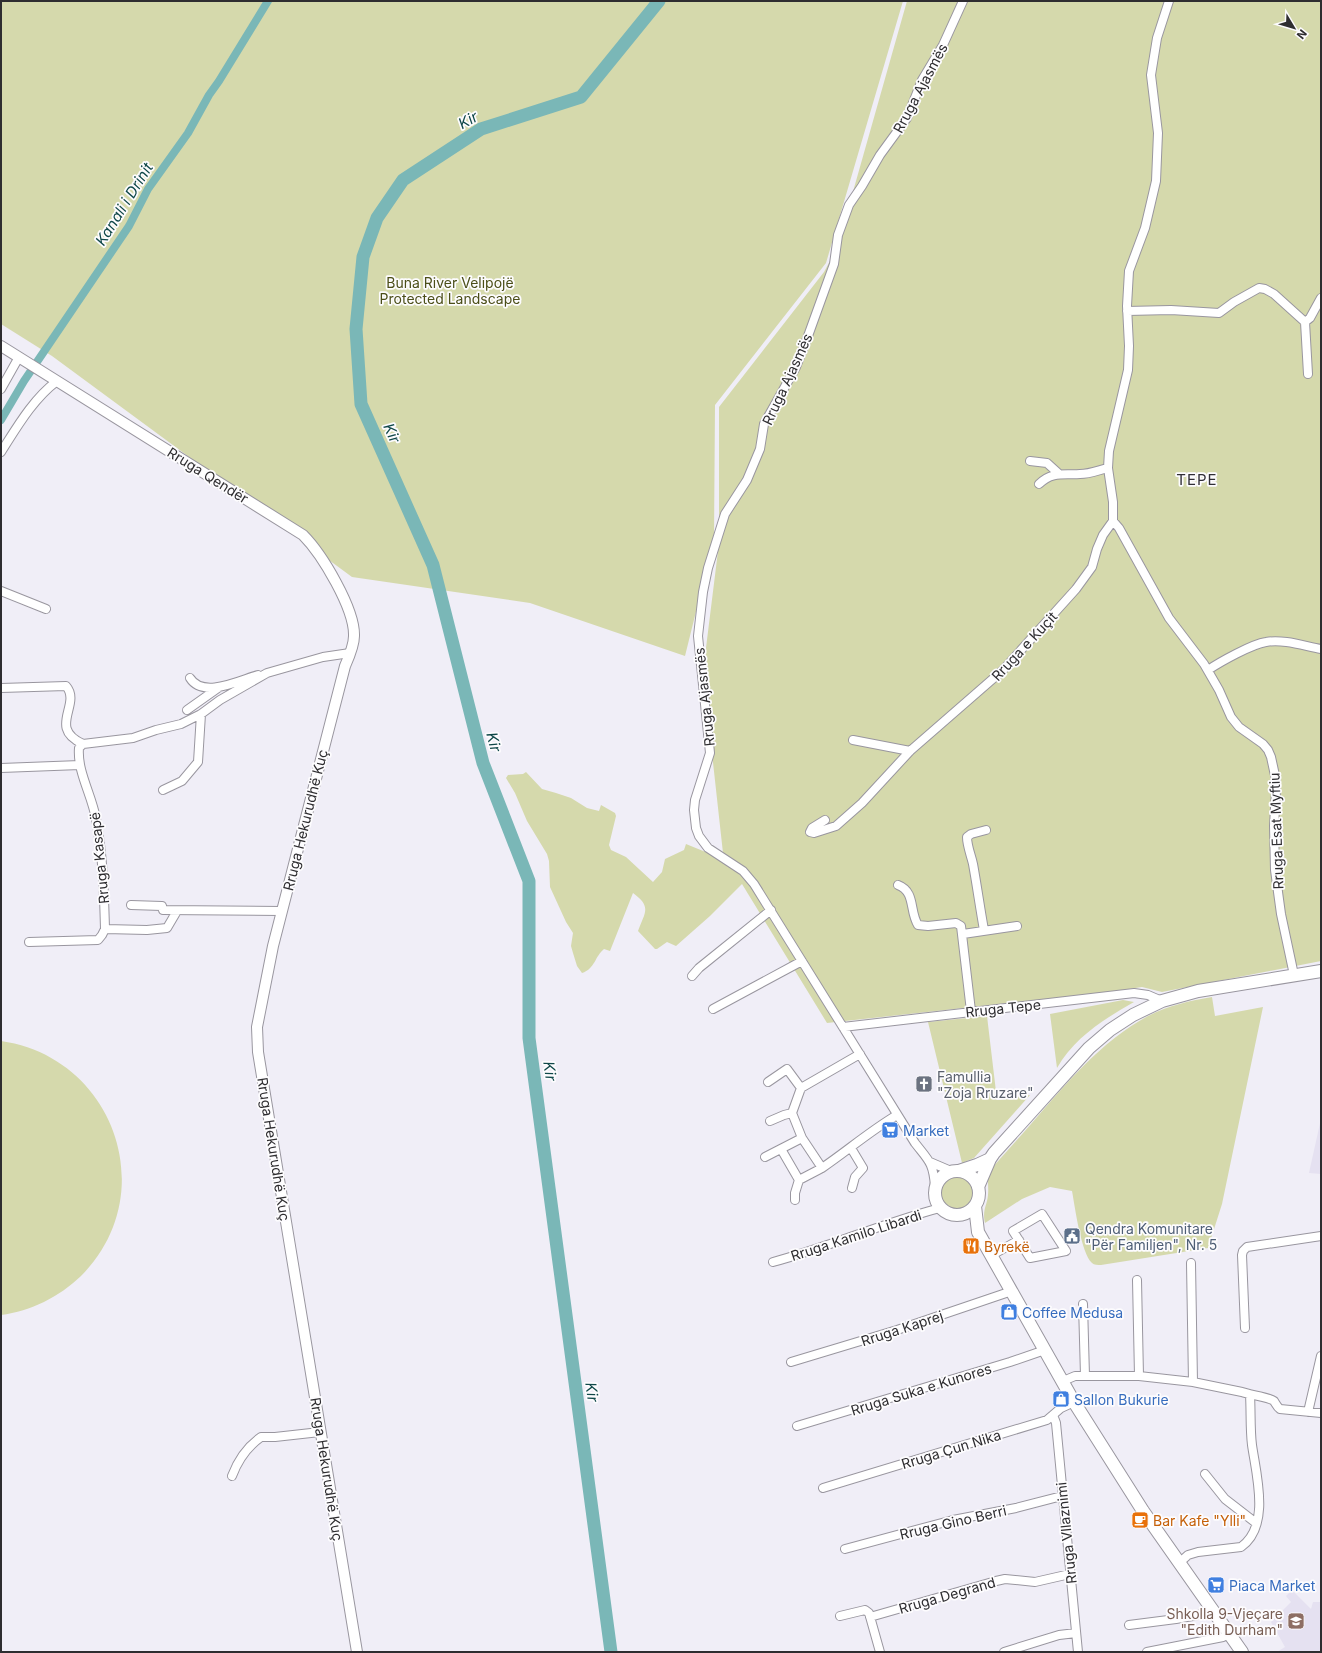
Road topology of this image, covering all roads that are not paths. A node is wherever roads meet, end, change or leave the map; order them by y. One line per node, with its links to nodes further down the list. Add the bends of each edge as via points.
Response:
1 (963, 1): 38 (street, Rruga Ajasmës, via 943,45 922,80 907,118 849,205 838,235 834,264 800,358 764,424 758,456 747,480 725,514 703,592 698,636 710,753 695,800 696,828 702,842 708,848 743,871)
2 (1169, 1): 4 (street, via 1151,75 1158,133 1156,181 1145,228 1129,271)
3 (1321, 298): 5 (street)
4 (1127, 311): 5 (street, via 1219,313 1259,288 1274,294); 13 (street, via 1130,346 1128,370 1110,441)
5 (1305, 322): 8 (street)
6 (1, 346): 7 (street, Rruga Qendër)
7 (21, 358): 9 (street, Rruga Qendër); 10 (street)
8 (1308, 374)
9 (57, 381): 11 (street, via 37,399); 20 (street, Rruga Qendër, via 303,535 332,574 347,605 354,632)
10 (1, 389)
11 (1, 452)
12 (1030, 461): 14 (street, via 1047,463)
13 (1108, 468): 14 (street, via 1082,474); 16 (street)
14 (1058, 473): 15 (street)
15 (1039, 484)
16 (1113, 521): 21 (street, Rruga Esat Myftiu, via 1169,618); 30 (street, Rruga e Kuçit, via 1103,535 1092,567 1064,604 1003,670)
17 (1, 591): 18 (street)
18 (46, 609)
19 (1321, 649): 21 (street, via 1293,643 1264,642 1223,660)
20 (350, 653): 22 (street); 40 (street, Rruga Hekurudhë Kuç)
21 (1208, 670): 48 (street, Rruga Esat Myftiu, via 1231,717 1239,727 1266,747 1273,764 1276,791 1275,870)
22 (266, 673): 24 (street); 27 (street)
23 (190, 678): 24 (street, via 199,686)
24 (219, 687): 26 (street)
25 (1, 688): 29 (street, via 66,686 70,690 66,727 68,734)
26 (187, 710)
27 (201, 714): 29 (street, via 181,724 133,738); 33 (street, via 198,762 182,781)
28 (854, 740): 30 (street)
29 (84, 744): 31 (street, Rruga Kasapë, via 78,748)
30 (910, 751): 34 (street, Rruga e Kuçit, via 862,803 836,826 810,832)
31 (80, 765): 32 (street); 42 (street, Rruga Kasapë, via 96,819)
32 (1, 768)
33 (163, 790)
34 (825, 820)
35 (986, 830): 43 (street, via 967,837)
36 (898, 885): 44 (street, via 910,895 918,925 956,923 962,926)
37 (130, 905): 39 (street, Rruga Kasapë, via 162,906 163,910)
38 (771, 910): 46 (street); 49 (street)
39 (177, 911): 40 (street, Rruga Kasapë); 42 (street, via 167,928)
40 (282, 911): 100 (street, Rruga Hekurudhë Kuç, via 258,1019 257,1043)
41 (1017, 926): 43 (street)
42 (105, 929): 45 (street, via 98,940)
43 (984, 930): 44 (street)
44 (963, 934): 52 (street)
45 (29, 942)
46 (802, 961): 51 (street); 53 (street)
47 (1321, 971): 48 (main road)
48 (1294, 975): 50 (main road, via 1198,991)
49 (692, 976)
50 (1162, 1001): 52 (street, Rruga Tepe, via 1134,993); 64 (main road, via 1133,1015 1089,1048)
51 (713, 1009)
52 (971, 1011): 53 (street, Rruga Tepe)
53 (843, 1026): 54 (street)
54 (860, 1054): 56 (street); 58 (street)
55 (768, 1082): 56 (street, via 787,1069)
56 (801, 1088): 57 (street)
57 (792, 1113): 59 (street); 60 (street)
58 (897, 1115): 61 (street, via 865,1135); 65 (street)
59 (770, 1121)
60 (802, 1138): 62 (street); 66 (street)
61 (851, 1148): 66 (street); 71 (street, via 863,1168 855,1178)
62 (781, 1149): 63 (street); 68 (street)
63 (765, 1157)
64 (990, 1158): 67 (main road, via 977,1165); 70 (main road)
65 (930, 1162): 67 (street); 69 (street, via 934,1170)
66 (822, 1168): 68 (street)
67 (955, 1171): 69 (main road, via 939,1179); 70 (main road, via 971,1176)
68 (799, 1180): 72 (street)
69 (935, 1186): 74 (main road, via 934,1193)
70 (978, 1187): 73 (main road, via 979,1197)
71 (852, 1188)
72 (795, 1200)
73 (975, 1206): 75 (main road, via 968,1213); 76 (main road)
74 (940, 1208): 75 (main road, via 948,1214); 80 (street, Rruga Kamilo Libardi)
75 (958, 1216): 76 (main road)
76 (978, 1232): 79 (main road)
77 (1321, 1236): 85 (street, via 1247,1247 1243,1251)
78 (1019, 1240): 78 (street, via 1013,1231 1042,1214 1066,1251 1030,1258); 79 (street)
79 (992, 1255): 83 (main road)
80 (773, 1262)
81 (1191, 1263): 93 (street)
82 (1137, 1280): 91 (street)
83 (1012, 1291): 86 (main road); 88 (street, Rruga Kaprej)
84 (1083, 1304): 90 (street)
85 (1245, 1328)
86 (1045, 1350): 92 (main road); 99 (street, Rruga Suka e Kunores)
87 (1321, 1356): 89 (street)
88 (791, 1362)
89 (1320, 1366): 96 (street)
90 (1085, 1376): 91 (street); 92 (street, via 1075,1376)
91 (1139, 1376): 93 (street)
92 (1063, 1381): 95 (main road)
93 (1193, 1382): 94 (street)
94 (1250, 1395): 96 (street, via 1273,1401 1280,1409); 105 (street, via 1252,1443 1260,1493)
95 (1074, 1402): 98 (street, Rruga Çun Nika); 107 (main road)
96 (1308, 1412): 97 (street)
97 (1321, 1413)
98 (1053, 1415): 103 (street, Rruga Çun Nika, via 1047,1420); 104 (street, Rruga Vllaznimi, via 1056,1423)
99 (797, 1426)
100 (320, 1432): 102 (street, via 261,1437 248,1448 236,1464); 115 (street, Rruga Hekurudhë Kuç)
101 (1205, 1474): 105 (street, via 1225,1499)
102 (232, 1476)
103 (823, 1488)
104 (1062, 1496): 106 (street, Rruga Gino Berri, via 953,1520); 108 (street, Rruga Vllaznimi)
105 (1256, 1524): 107 (street, via 1254,1532 1241,1547 1198,1552 1188,1555)
106 (844, 1549)
107 (1179, 1563): 109 (main road)
108 (1070, 1574): 111 (street, Rruga Degrand, via 1035,1582 996,1580); 113 (street, Rruga Vllaznimi)
109 (1214, 1612): 112 (street); 114 (main road)
110 (840, 1616): 111 (street, via 865,1610)
111 (870, 1617): 116 (street)
112 (1129, 1625)
113 (1076, 1633): 117 (street, via 1059,1635); 118 (street, Rruga Vllaznimi)
114 (1229, 1634): 119 (street); 120 (main road)
115 (357, 1652)
116 (880, 1652)
117 (1004, 1652)
118 (1078, 1652)
119 (1147, 1652)
120 (1242, 1652)

